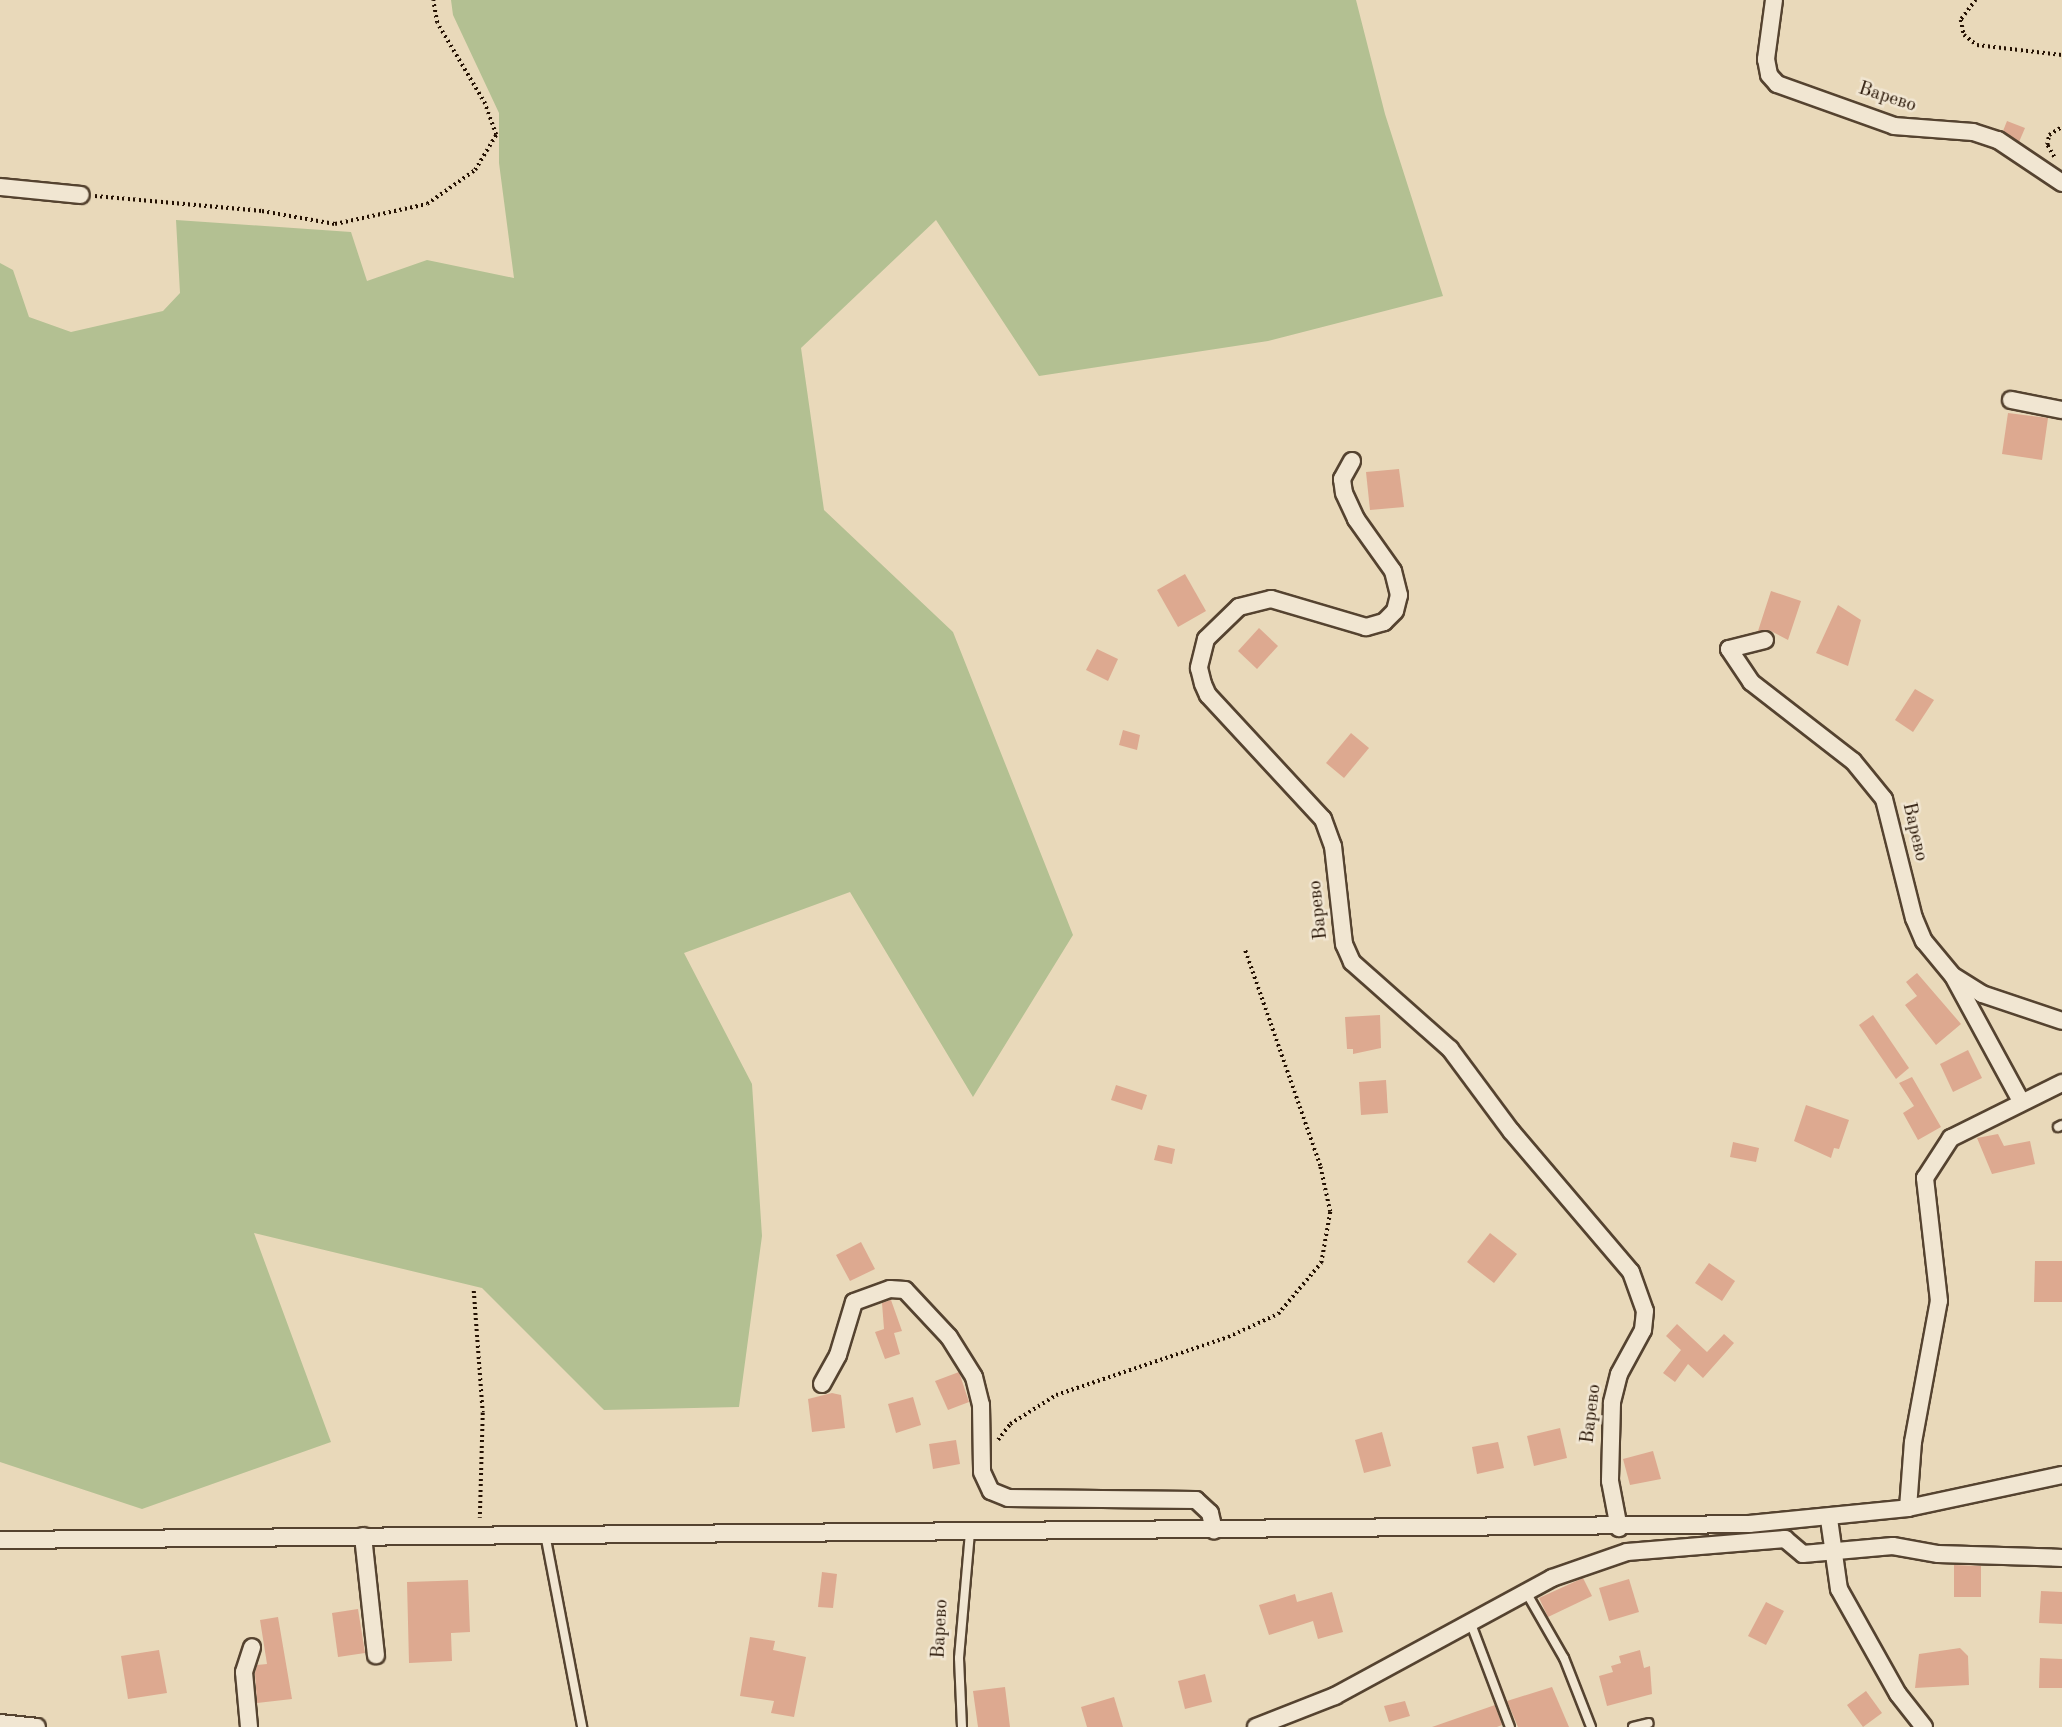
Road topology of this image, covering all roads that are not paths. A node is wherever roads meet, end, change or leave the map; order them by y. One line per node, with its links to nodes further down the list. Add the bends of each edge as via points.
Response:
1 (1774, 0): 2 (street, Варево, via 1766,59 1769,75 1777,84 1894,126 1973,132 1998,140)
2 (2062, 183)
3 (0, 187): 4 (street)
4 (81, 195)
5 (2011, 400): 6 (street)
6 (2062, 410)
7 (1352, 461): 17 (street, Варево, via 1342,480 1344,493 1356,519 1393,571 1399,595 1395,611 1384,622 1366,626 1271,599 1239,607 1206,639 1199,668 1203,684 1208,695 1324,820 1333,846 1344,944 1352,962 1450,1049 1511,1131 1631,1272 1645,1311 1643,1330 1619,1374 1612,1404 1610,1481)
8 (1765, 640): 9 (street, Варево, via 1733,644 1729,649 1751,682 1853,761 1884,799 1914,918 1924,941)
9 (1953, 976): 10 (street, via 1982,994); 12 (street, Варево)
10 (2062, 1021)
11 (2062, 1083): 12 (street)
12 (2021, 1101): 15 (street, via 1951,1138 1925,1178 1939,1301 1913,1442)
13 (822, 1384): 18 (street, via 838,1355 854,1302 890,1289 905,1290 949,1337 974,1377 981,1405 986,1486 1002,1497 1196,1500 1210,1513)
14 (2062, 1475): 15 (street)
15 (1908, 1508): 16 (street)
16 (1829, 1518): 17 (street); 23 (street)
17 (1619, 1528): 18 (street)
18 (1214, 1531): 19 (street)
19 (970, 1533): 20 (street); 34 (lane, Варево, via 959,1658)
20 (545, 1534): 21 (street); 33 (lane)
21 (363, 1536): 22 (street); 28 (street)
22 (0, 1540)
23 (1835, 1554): 24 (street, via 1893,1546 1938,1554); 25 (street, via 1803,1554 1785,1539 1627,1552 1581,1566); 39 (street, via 1839,1589 1863,1636 1898,1695)
24 (2062, 1558)
25 (1525, 1592): 26 (street); 37 (lane, via 1564,1658)
26 (1471, 1624): 35 (street, via 1335,1696); 36 (lane)
27 (252, 1647): 32 (street, via 244,1672)
28 (376, 1655)
29 (0, 1723): 31 (street)
30 (1649, 1723): 38 (lane)
31 (37, 1727)
32 (249, 1727)
33 (582, 1727)
34 (962, 1727)
35 (1256, 1727)
36 (1510, 1727)
37 (1591, 1727)
38 (1633, 1727)
39 (1924, 1727)

